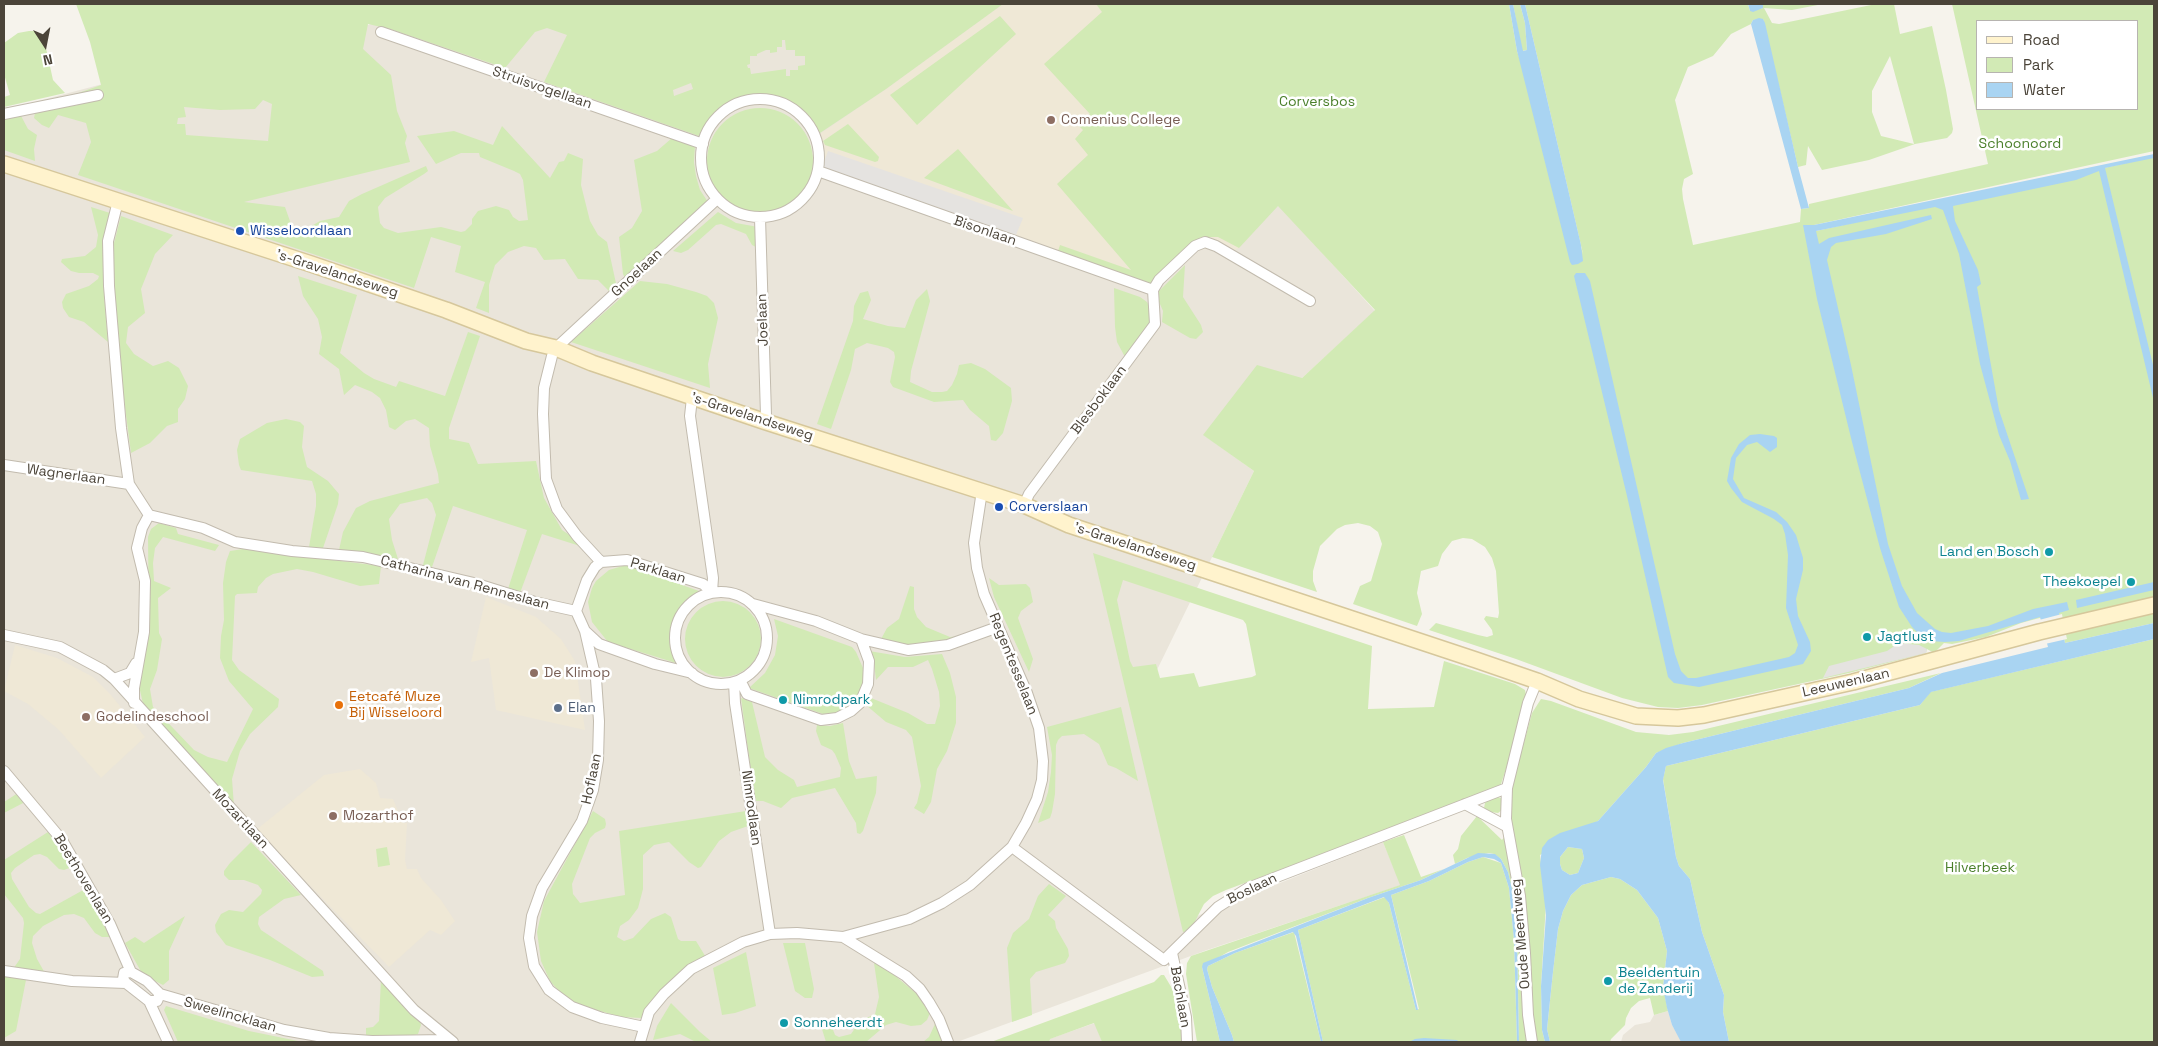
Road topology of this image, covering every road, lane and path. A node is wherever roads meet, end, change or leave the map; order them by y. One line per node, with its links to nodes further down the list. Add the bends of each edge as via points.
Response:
1 (381, 32): 4 (street, Struisvogellaan)
2 (98, 95): 3 (street)
3 (4, 114)
4 (702, 144): 6 (street, via 719,116 732,106 748,100 781,103 807,122 819,150); 7 (street, via 702,174)
5 (4, 164): 8 (street, 's-Gravelandseweg)
6 (818, 172): 9 (street, via 810,190 797,205 779,214); 10 (street, Bisonlaan)
7 (717, 199): 9 (street, via 729,209); 12 (street, Gnoelaan)
8 (118, 201): 12 (street, 's-Gravelandseweg, via 446,310); 16 (street, via 108,241 109,286)
9 (760, 218): 14 (street, Joelaan, via 766,415)
10 (1153, 290): 11 (street, via 1159,280 1195,246 1205,242); 18 (street, Blesboklaan, via 1155,324)
11 (1310, 301)
12 (554, 352): 13 (street, 's-Gravelandseweg); 20 (street, via 544,388 546,479 556,509)
13 (692, 398): 14 (street, 's-Gravelandseweg); 21 (street, via 690,416 713,578)
14 (763, 421): 17 (street, 's-Gravelandseweg)
15 (4, 465): 16 (street, Wagnerlaan)
16 (129, 484): 19 (street)
17 (982, 491): 18 (street, 's-Gravelandseweg); 25 (street, Regentesselaan, via 974,542 976,560 984,594)
18 (1024, 505): 33 (street, 's-Gravelandseweg, via 1069,525)
19 (149, 515): 24 (street, Catharina van Renneslaan, via 203,528 235,542 363,557 474,583); 29 (street, via 137,548 145,581)
20 (601, 562): 21 (street, Parklaan, via 627,560 703,584); 24 (street, via 587,580)
21 (712, 592): 22 (street, via 738,594); 30 (street, via 696,599 683,611 676,627 675,644 681,660)
22 (753, 604): 28 (street, via 816,621); 32 (street, via 767,630 767,645 753,671)
23 (2154, 605): 33 (street, Leeuwenlaan, via 1853,682 1704,715 1654,718 1620,712)
24 (576, 612): 26 (street, Hoflaan)
25 (998, 627): 28 (street, via 948,645 908,650); 39 (street, Regentesselaan, via 1039,728 1043,761 1037,799)
26 (585, 631): 30 (street, via 599,644); 48 (street, Hoflaan, via 596,679 599,721 593,790 582,821 542,888 532,916 531,948 534,966 549,990 572,1007 602,1018)
27 (4, 635): 31 (street, Mozartlaan, via 60,647 103,670)
28 (860, 639): 32 (street, via 869,661 868,684 860,703 837,718 821,720 747,694)
29 (140, 658): 31 (street, via 130,674); 34 (street)
30 (692, 674): 32 (street, via 719,684)
31 (114, 680): 34 (street, Mozartlaan)
32 (737, 681): 40 (street, Nimrodlaan, via 735,702)
33 (1538, 681): 36 (street, Oude Meentweg, via 1528,703)
34 (134, 704): 49 (street, Mozartlaan, via 414,1010)
35 (4, 771): 44 (street, Beethovenlaan, via 62,840 110,924)
36 (1507, 788): 37 (street, Boslaan); 38 (street, Oude Meentweg)
37 (1465, 804): 38 (street); 42 (street, Boslaan, via 1248,888 1218,907)
38 (1506, 826): 54 (street, Oude Meentweg, via 1520,896)
39 (1012, 848): 41 (street, Regentesselaan, via 970,885 942,903 908,919); 42 (street, via 1164,960)
40 (770, 934): 41 (street); 48 (street, via 743,942 691,970 649,1012)
41 (843, 937): 52 (street, via 906,976 920,989 939,1019)
42 (1172, 953): 53 (street, Bachlaan, via 1186,1017)
43 (4, 971): 45 (street, via 72,981)
44 (130, 972): 45 (street, via 122,976); 46 (street, Sweelincklaan)
45 (126, 983): 47 (street)
46 (160, 994): 47 (street, via 157,1001); 49 (street, Sweelincklaan, via 284,1030 329,1038 372,1042)
47 (148, 1001): 50 (street)
48 (644, 1027): 51 (street)
49 (451, 1041)
50 (168, 1042)
51 (640, 1042)
52 (948, 1042)
53 (1187, 1042)
54 (1532, 1042)

